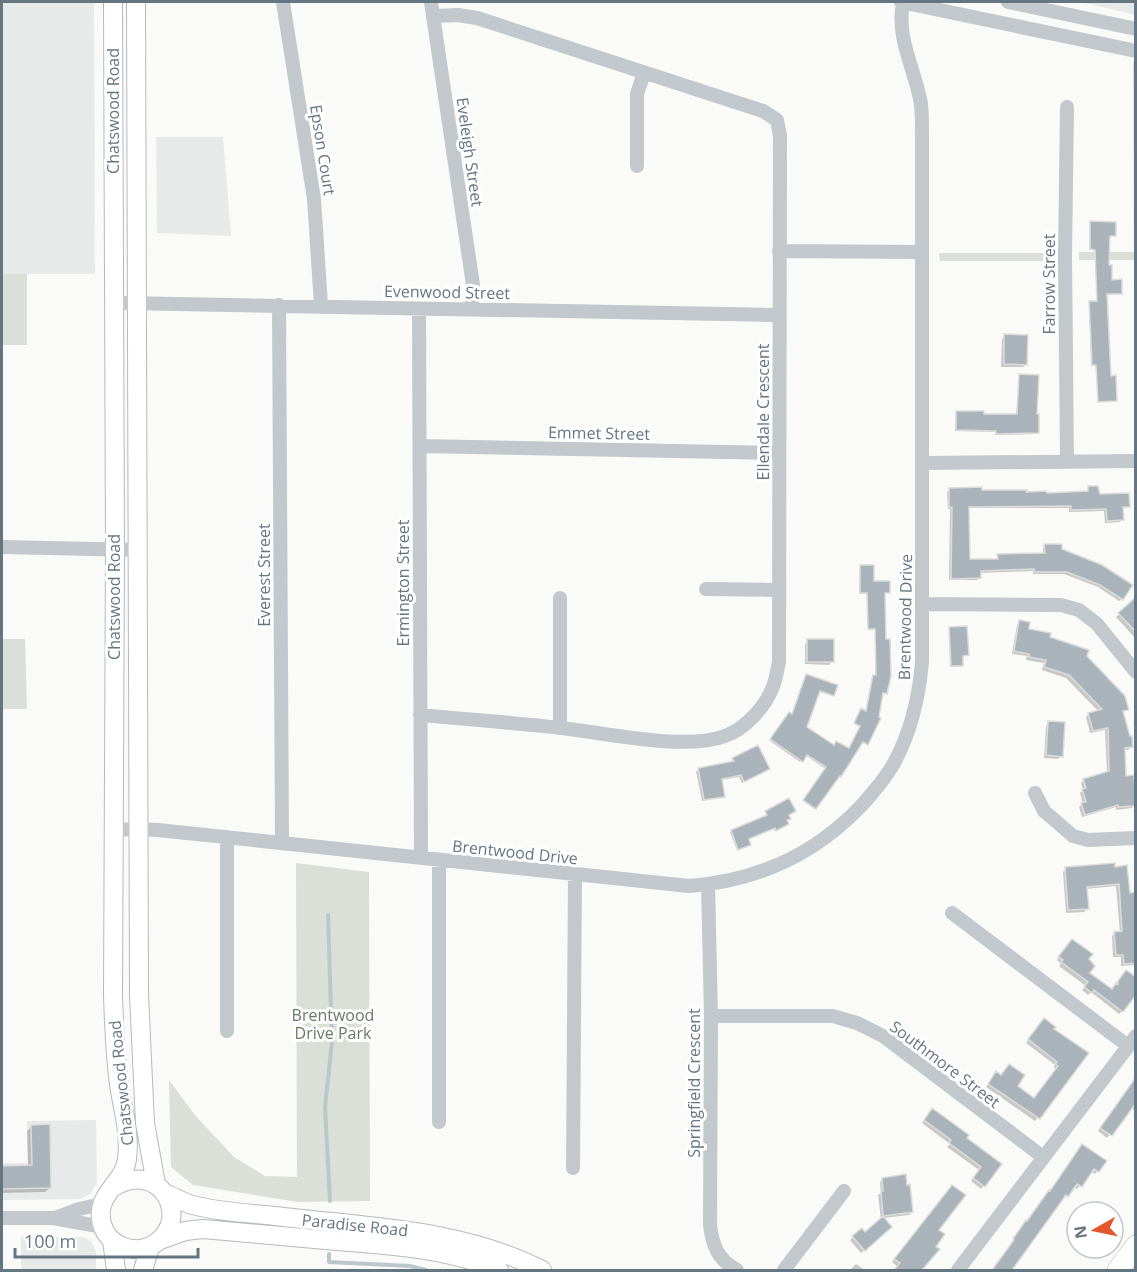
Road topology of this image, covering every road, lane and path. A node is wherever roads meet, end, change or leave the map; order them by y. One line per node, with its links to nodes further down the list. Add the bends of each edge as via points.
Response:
1 (113, 2): 15 (main road, Chatswood Road)
2 (136, 2): 16 (main road, Chatswood Road)
3 (283, 2): 17 (street, Epson Court, via 315,207)
4 (431, 2): 7 (street, Eveleigh Street)
5 (903, 2): 9 (street); 14 (street, Brentwood Drive, via 900,15 904,49 921,113)
6 (1008, 2): 8 (street)
7 (434, 16): 10 (street, Ellendale Crescent, via 477,18); 20 (street, Eveleigh Street, via 473,285)
8 (1136, 29)
9 (1136, 51)
10 (644, 73): 12 (street, via 637,94); 13 (street, Ellendale Crescent, via 763,111 777,120)
11 (1067, 107): 24 (street, Farrow Street)
12 (637, 166)
13 (779, 251): 14 (street); 21 (street, Ellendale Crescent)
14 (921, 252): 26 (street, Brentwood Drive)
15 (114, 303): 16 (street, Evenwood Street); 28 (main road, Chatswood Road)
16 (138, 304): 18 (street, Evenwood Street); 29 (main road, Chatswood Road)
17 (321, 305): 18 (street, Evenwood Street); 19 (street, Evenwood Street)
18 (279, 306): 42 (street, Everest Street)
19 (419, 309): 20 (street, Evenwood Street); 22 (street, Ermington Street)
20 (472, 309): 21 (street, Evenwood Street)
21 (779, 315): 23 (street, Ellendale Crescent)
22 (420, 446): 23 (street, Emmet Street); 35 (street, Ermington Street)
23 (779, 453): 31 (street, Ellendale Crescent)
24 (1067, 461): 25 (street); 26 (street)
25 (1136, 461)
26 (923, 463): 33 (street, Brentwood Drive)
27 (2, 547): 28 (street)
28 (115, 550): 29 (street); 39 (main road, Chatswood Road)
29 (138, 550): 38 (main road, Chatswood Road)
30 (706, 589): 31 (street)
31 (779, 590): 36 (street, Ellendale Crescent, via 779,662 773,688 746,724 726,736 702,742)
32 (560, 598): 36 (street)
33 (923, 604): 34 (street, via 1061,605 1079,610 1097,624); 46 (street, Brentwood Drive, via 920,681 910,725 894,764 871,795 817,845 767,870)
34 (1136, 672)
35 (420, 715): 36 (street, Ellendale Crescent); 43 (street, Ermington Street)
36 (560, 728)
37 (1035, 794): 41 (street, via 1044,811 1073,836 1088,840)
38 (138, 829): 39 (street, Brentwood Drive); 40 (street, Brentwood Drive); 55 (main road, Chatswood Road, via 145,1123)
39 (113, 830): 54 (main road, Chatswood Road, via 115,1052 128,1140 127,1162)
40 (227, 837): 42 (street, Brentwood Drive); 49 (street)
41 (1136, 838)
42 (282, 843): 43 (street, Brentwood Drive)
43 (421, 858): 44 (street, Brentwood Drive)
44 (439, 860): 45 (street, Brentwood Drive); 51 (street)
45 (575, 875): 46 (street, Brentwood Drive); 53 (street)
46 (708, 885): 48 (street, Springfield Crescent)
47 (952, 913): 50 (street)
48 (711, 1016): 52 (street, Southmore Street, via 833,1016 858,1023 883,1036); 67 (street, Springfield Crescent, via 711,1233 721,1258)
49 (227, 1031)
50 (1132, 1041): 52 (street)
51 (440, 1122)
52 (1043, 1157): 69 (street)
53 (573, 1168)
54 (112, 1188): 55 (main road, via 133,1178 145,1179); 57 (main road, Chatswood Road)
55 (160, 1188): 61 (main road, Chatswood Road, via 170,1204 171,1217 168,1230); 66 (main road, Paradise Road, via 188,1204 214,1209 439,1235 505,1254)
56 (844, 1191): 68 (street)
57 (102, 1204): 59 (street); 60 (main road, via 100,1216)
58 (2, 1218): 59 (street)
59 (53, 1218): 60 (street)
60 (107, 1234): 61 (main road, via 130,1249); 63 (main road)
61 (155, 1244): 64 (main road, Chatswood Road); 65 (main road, Paradise Road, via 185,1231 204,1229 405,1247)
62 (1136, 1246): 70 (highway)
63 (116, 1270)
64 (142, 1270)
65 (499, 1270)
66 (542, 1270)
67 (737, 1270)
68 (784, 1270)
69 (958, 1270)
70 (1118, 1270)

